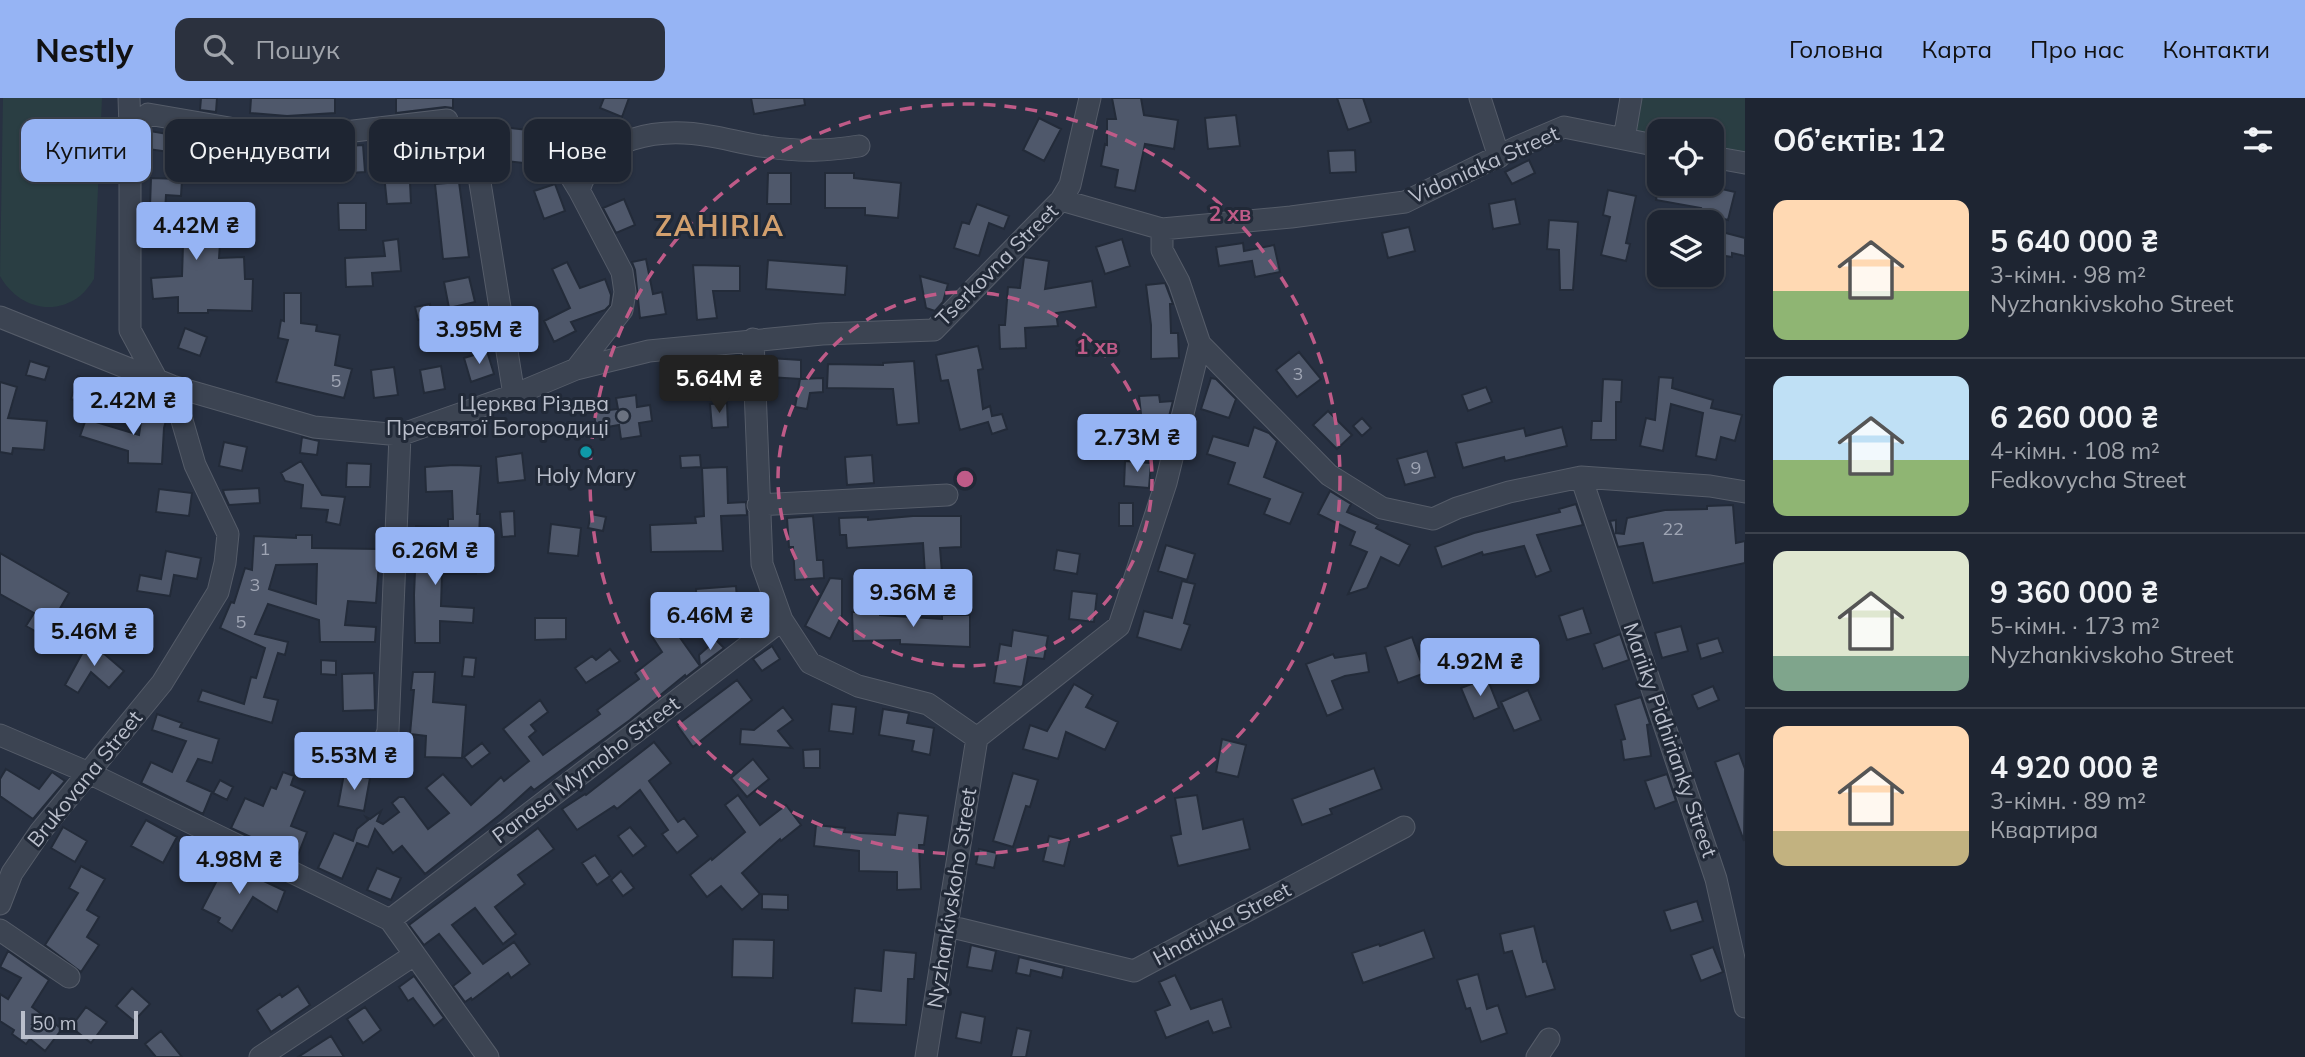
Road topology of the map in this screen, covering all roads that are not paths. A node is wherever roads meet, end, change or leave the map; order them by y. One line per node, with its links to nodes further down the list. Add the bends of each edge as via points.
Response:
1 (129, 98): 5 (street)
2 (1090, 98): 18 (street, via 1070,186)
3 (1480, 98): 11 (street)
4 (1631, 98): 8 (street)
5 (130, 119)
6 (142, 119): 7 (street, via 148,114 281,136)
7 (369, 129)
8 (1624, 139): 9 (street, Vidoniaka Street); 11 (street, Vidoniaka Street, via 1564,127)
9 (1647, 144)
10 (859, 146): 17 (street, via 815,152 707,135 635,137 596,159)
11 (1499, 157): 19 (street, Vidoniaka Street, via 1405,202)
12 (1724, 159): 13 (street)
13 (1745, 163)
14 (130, 182): 21 (street)
15 (480, 182): 27 (street)
16 (574, 182): 17 (street)
17 (579, 190): 25 (street, via 613,252 625,292 622,310)
18 (1061, 200): 19 (street, Vidoniaka Street); 22 (street, Tserkovna Street, via 934,330)
19 (1162, 229): 23 (street, via 1163,250)
20 (0, 317): 24 (street, Tserkovna Street)
21 (130, 330): 24 (street); 26 (street, Brukovana Street)
22 (753, 340): 25 (street, Tserkovna Street, via 649,351); 32 (street)
23 (1200, 344): 29 (street, via 1329,475 1382,508 1433,519 1509,492); 35 (street, via 1166,483 1119,626)
24 (105, 360): 26 (street, Tserkovna Street)
25 (576, 369): 27 (street, Tserkovna Street)
26 (165, 383): 28 (street, Tserkovna Street, via 314,427); 37 (street, Brukovana Street, via 195,465 228,534 225,563 218,592 162,683)
27 (514, 395): 28 (street, Tserkovna Street)
28 (400, 435): 36 (street, via 388,731)
29 (1581, 477): 30 (street); 45 (street, Mariiky Pidhirianky Street, via 1716,879)
30 (1745, 492)
31 (947, 495): 32 (street)
32 (758, 505): 33 (street, via 762,564)
33 (782, 620): 35 (street, via 810,663 858,686 928,704); 40 (street, Panasa Myrnoho Street)
34 (0, 735): 37 (street)
35 (977, 738): 41 (street, Nyzhankivskoho Street)
36 (377, 761)
37 (89, 773): 39 (street, Brukovana Street, via 12,873); 40 (street)
38 (1404, 827): 41 (street, Hnatiuka Street, via 1134,971)
39 (0, 904)
40 (390, 920): 43 (street)
41 (948, 926): 49 (street, Nyzhankivskoho Street)
42 (0, 930): 44 (street)
43 (414, 955): 47 (street); 48 (street)
44 (69, 977)
45 (1745, 1007)
46 (1549, 1039): 50 (street)
47 (260, 1057)
48 (488, 1057)
49 (926, 1057)
50 (1537, 1057)

